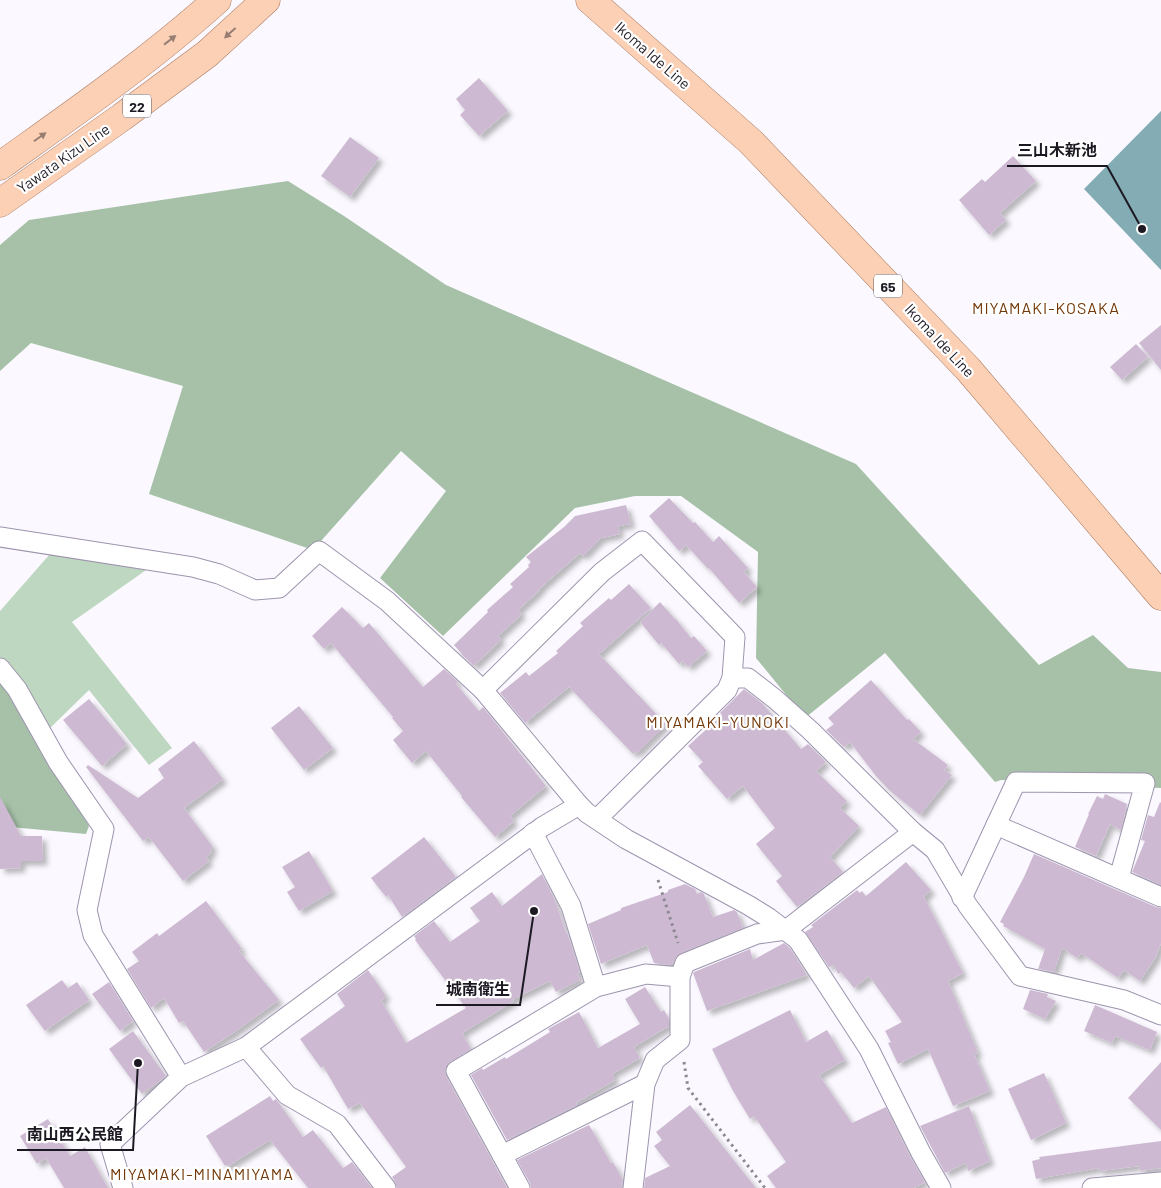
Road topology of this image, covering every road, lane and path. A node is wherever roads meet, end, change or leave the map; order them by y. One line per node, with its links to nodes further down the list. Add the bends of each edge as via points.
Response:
1 (217, 0): 4 (main road, Yawata Kizu Line / 22, one-way to 1, via 104,92)
2 (266, 0): 5 (main road, Yawata Kizu Line / 22, one-way to 5, via 207,54)
3 (590, 0): 7 (main road, Ikoma Ide Line / 65, via 751,142 968,369)
4 (0, 166)
5 (0, 203)
6 (0, 537): 10 (street, via 193,568 219,574 255,590 279,588 319,551 387,602)
7 (1161, 596)
8 (0, 668): 26 (street, via 17,689 58,762 104,830 87,910 93,935)
9 (732, 678): 10 (street, via 735,637 642,541 602,572); 12 (street, via 727,690); 14 (street, via 748,678 775,699)
10 (483, 690): 11 (street)
11 (579, 805): 12 (street); 15 (street)
12 (597, 819): 16 (street)
13 (996, 826): 17 (street); 17 (street, via 1016,782 1145,783); 18 (street)
14 (913, 832): 18 (street, via 936,850); 20 (street)
15 (533, 833): 22 (street, via 572,906); 25 (street)
16 (648, 851): 20 (street, via 748,905); 21 (path)
17 (1119, 878): 19 (street)
18 (962, 898): 23 (street, via 1020,976 1124,1000)
19 (1161, 898)
20 (786, 930): 21 (street, via 757,934); 35 (street, via 798,940 869,1049)
21 (682, 970): 22 (street, via 646,974); 24 (street)
22 (596, 987): 28 (street, via 456,1071)
23 (1161, 1015)
24 (680, 1040): 27 (street, via 655,1060); 34 (path, via 688,1088)
25 (246, 1047): 26 (street); 31 (street, via 287,1095 337,1124)
26 (181, 1077): 30 (street, via 110,1144)
27 (645, 1084): 28 (street); 33 (street)
28 (502, 1155): 32 (street)
29 (1161, 1182): 36 (street)
30 (123, 1188)
31 (386, 1188)
32 (520, 1188)
33 (632, 1188)
34 (765, 1188)
35 (941, 1188)
36 (1100, 1188)

